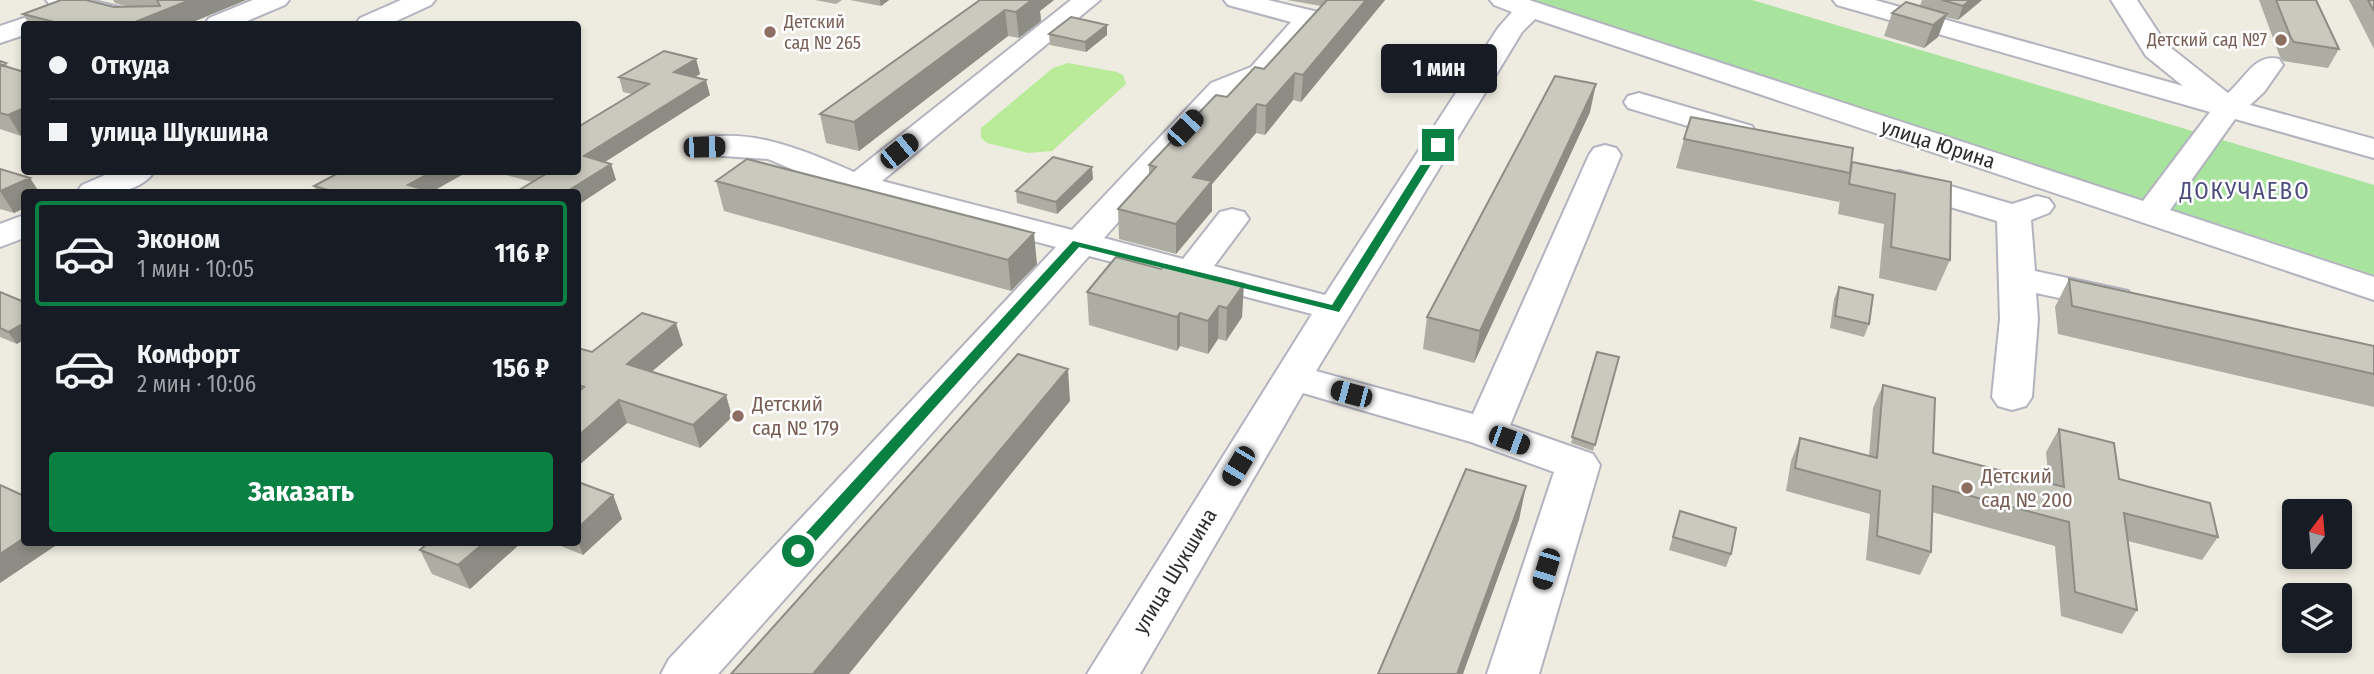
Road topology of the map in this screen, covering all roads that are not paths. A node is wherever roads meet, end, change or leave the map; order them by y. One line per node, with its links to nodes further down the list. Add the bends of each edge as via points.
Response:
1 (276, 0): 12 (street)
2 (422, 0): 13 (street)
3 (1087, 0): 26 (street)
4 (1237, 0): 33 (street, via 1309,18 1261,73 1221,89)
5 (1846, 0): 9 (street)
6 (2124, 0): 18 (street, via 2156,50)
7 (69, 3): 10 (street); 11 (street)
8 (1517, 5): 25 (street, улица Юрина); 38 (street, улица Шукшина, via 1511,28)
9 (1893, 6): 18 (street)
10 (35, 21)
11 (143, 21)
12 (225, 21)
13 (376, 21)
14 (21, 27): 15 (street)
15 (0, 35)
16 (2269, 65): 18 (street, via 2254,86)
17 (1639, 103): 19 (street)
18 (2228, 108): 21 (street); 29 (street)
19 (1773, 143)
20 (704, 147): 26 (street, via 775,150)
21 (2374, 149)
22 (1605, 155): 41 (street)
23 (1867, 171): 28 (street)
24 (131, 175): 27 (street)
25 (2056, 183): 28 (street, via 2036,207); 29 (street, улица Юрина)
26 (858, 185): 33 (street)
27 (101, 189)
28 (2014, 215): 35 (street)
29 (2150, 215): 36 (street, улица Юрина)
30 (1232, 219): 34 (street)
31 (21, 226): 32 (street)
32 (0, 237)
33 (1077, 244): 34 (street); 42 (street)
34 (1191, 272): 38 (street)
35 (2017, 278): 37 (street); 40 (street, via 2019,319)
36 (2374, 289)
37 (2150, 307)
38 (1335, 309): 39 (street, улица Шукшина)
39 (1292, 377): 41 (street); 43 (street, улица Шукшина)
40 (2012, 397)
41 (1486, 432): 44 (street, via 1578,465)
42 (687, 674)
43 (1113, 674)
44 (1513, 674)

